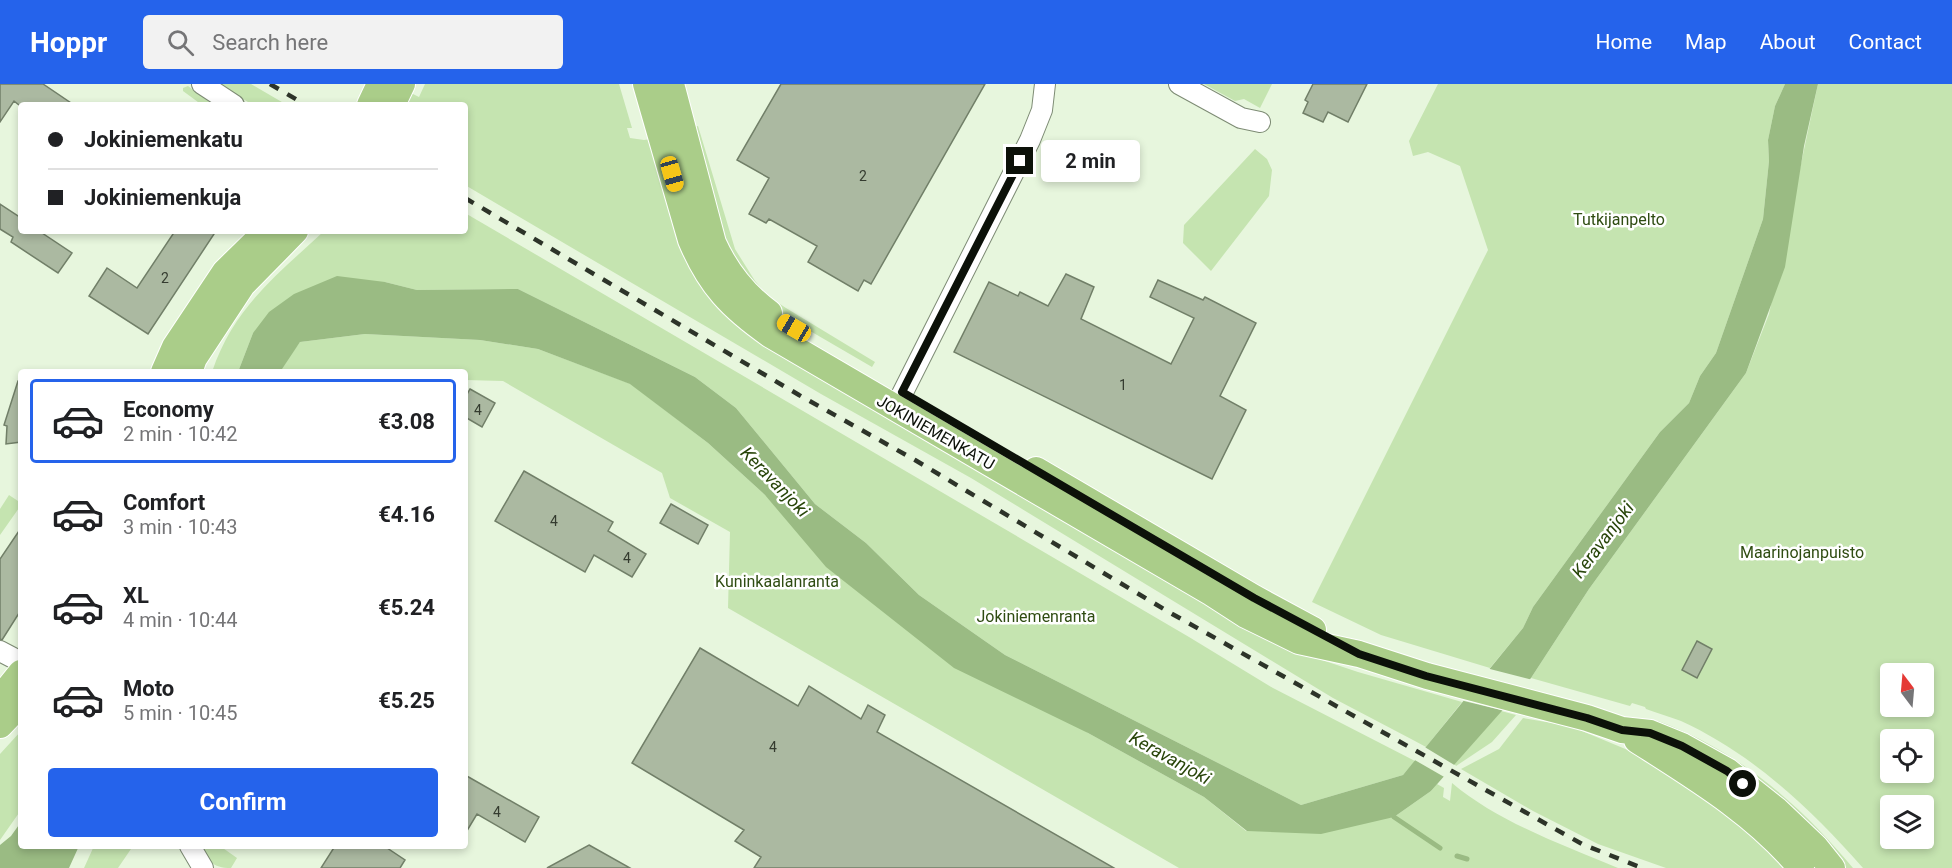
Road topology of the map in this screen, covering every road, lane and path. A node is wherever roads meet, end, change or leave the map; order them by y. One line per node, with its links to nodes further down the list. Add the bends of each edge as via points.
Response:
1 (202, 84): 8 (street)
2 (380, 84): 9 (main road)
3 (402, 84): 10 (main road)
4 (646, 84): 16 (main road, JOKINIEMENKATU, via 691,240 709,277 728,301 771,335)
5 (671, 84): 16 (main road, JOKINIEMENKATU, via 712,243 722,264 754,302)
6 (1045, 84): 16 (street, via 1042,110 1030,140)
7 (1179, 84): 11 (street, via 1241,117)
8 (229, 102)
9 (371, 102)
10 (393, 102)
11 (1260, 122)
12 (264, 234): 14 (main road, via 225,272 175,347)
13 (292, 234): 15 (main road, via 242,285)
14 (165, 369)
15 (190, 369)
16 (898, 400): 23 (main road, JOKINIEMENKATU, via 1359,654)
17 (0, 651): 18 (street)
18 (18, 660)
19 (18, 677): 20 (main road)
20 (0, 699)
21 (18, 706): 22 (main road)
22 (0, 725)
23 (1622, 730): 26 (main road, JOKINIEMENKATU, via 1720,794 1762,828); 27 (main road, JOKINIEMENKATU, via 1650,733 1727,771 1776,810)
24 (192, 849): 25 (street)
25 (203, 868)
26 (1801, 868)
27 (1832, 868)

